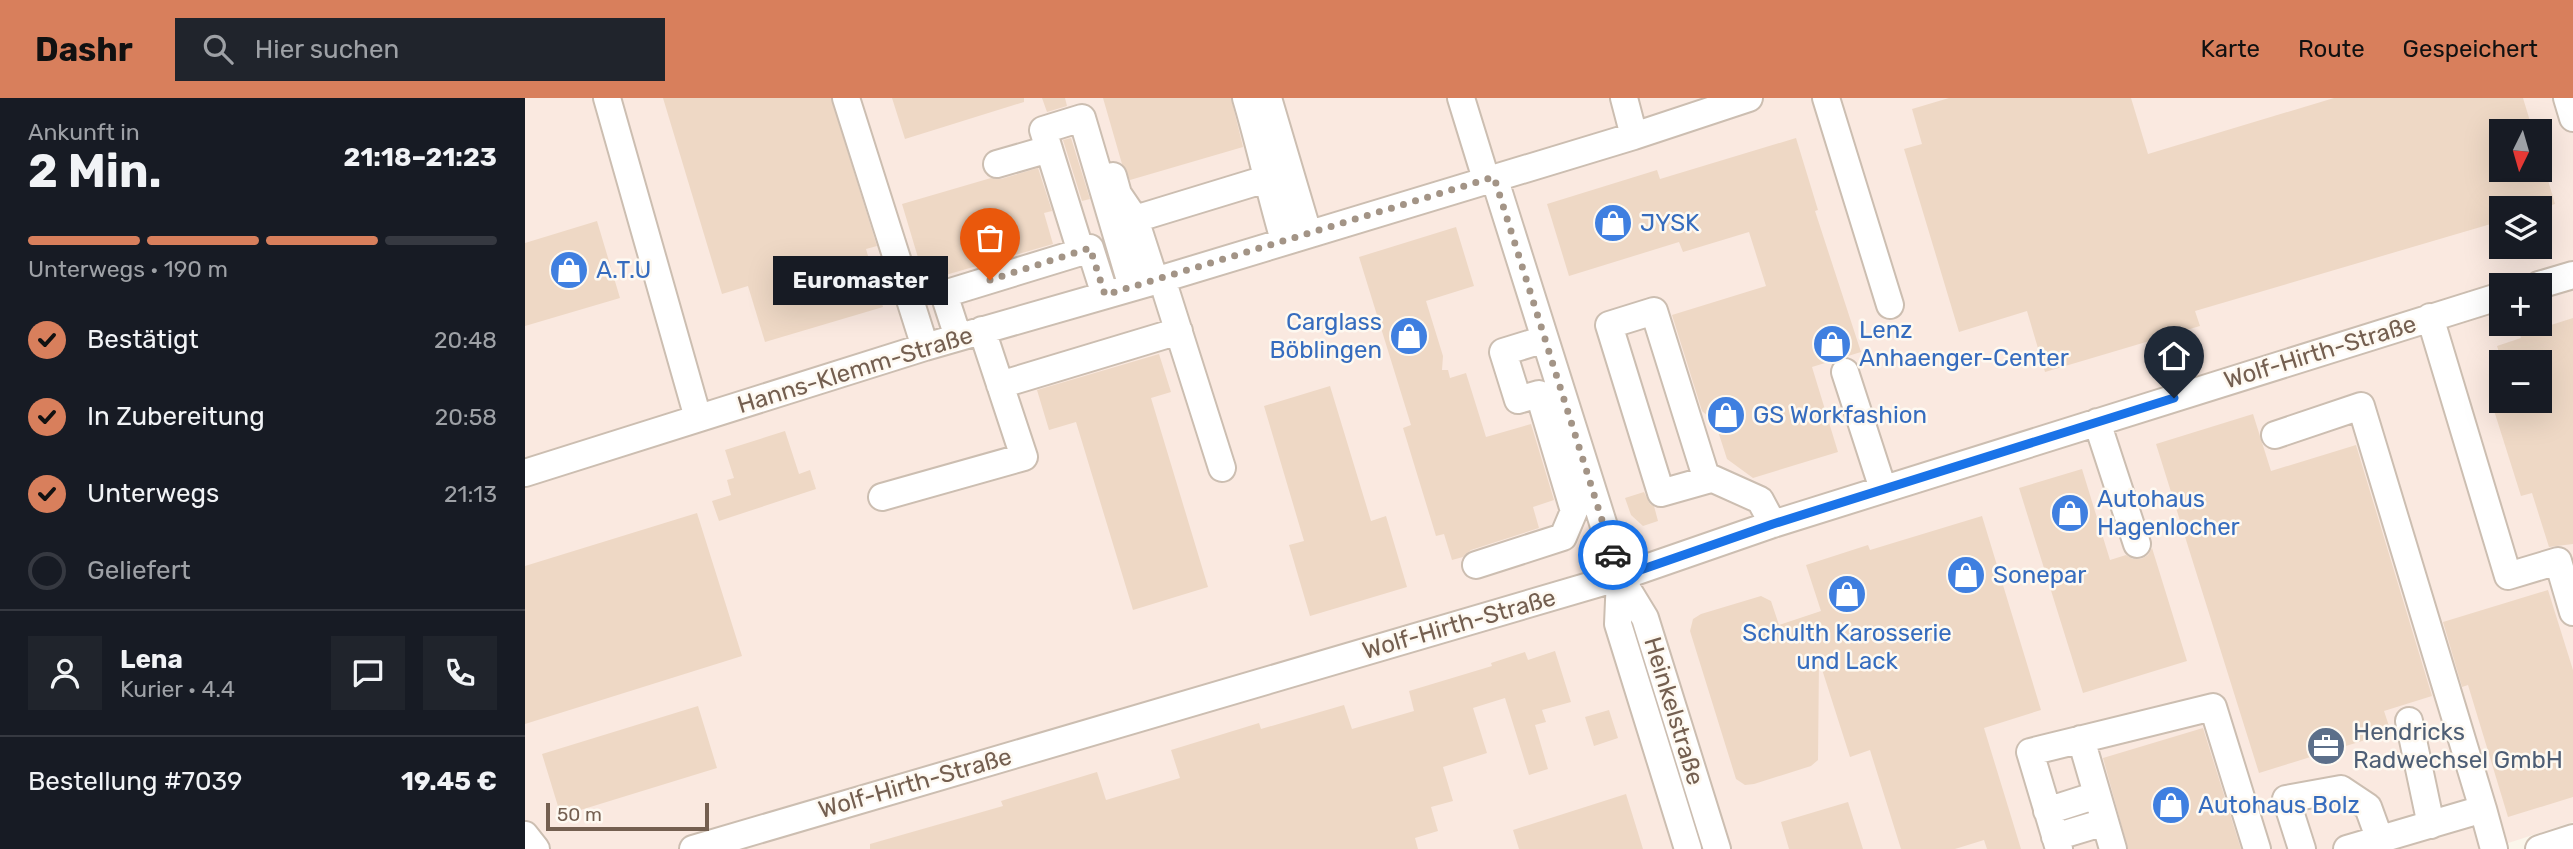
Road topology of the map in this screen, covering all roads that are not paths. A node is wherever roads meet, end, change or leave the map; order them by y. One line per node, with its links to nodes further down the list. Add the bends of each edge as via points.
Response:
1 (607, 98): 34 (street)
2 (846, 98): 31 (street)
3 (1090, 98): 17 (street)
4 (1246, 98): 16 (street)
5 (1268, 98): 19 (street)
6 (1461, 98): 15 (street, Heinkelstraße)
7 (1624, 98): 12 (street)
8 (1749, 98): 12 (street, Hanns-Klemm-Straße)
9 (1826, 98): 26 (street)
10 (2567, 98): 11 (street)
11 (2573, 118)
12 (1634, 136): 15 (street, Hanns-Klemm-Straße)
13 (1049, 149): 14 (street); 17 (street, via 1043,130 1082,118); 18 (street)
14 (997, 164)
15 (1490, 178): 19 (street, Hanns-Klemm-Straße); 30 (street, Heinkelstraße)
16 (1266, 179): 17 (street); 19 (street)
17 (1123, 217): 18 (street); 23 (street)
18 (1073, 226): 20 (street)
19 (1296, 237): 23 (street, Hanns-Klemm-Straße)
20 (1081, 251): 24 (street, via 1090,248); 29 (street, via 944,294)
21 (2573, 275): 22 (street)
22 (2552, 281)
23 (1149, 282): 24 (street, Hanns-Klemm-Straße); 28 (street)
24 (1105, 295): 29 (street, Hanns-Klemm-Straße)
25 (2489, 300): 27 (street, Wolf-Hirth-Straße)
26 (1890, 304)
27 (2430, 317): 35 (street, Wolf-Hirth-Straße); 44 (street, via 2508,576)
28 (1179, 331): 33 (street); 37 (street)
29 (970, 334): 31 (street, Hanns-Klemm-Straße); 33 (street)
30 (1545, 339): 45 (street, via 1503,352 1518,400 1539,394 1574,511 1563,537); 46 (street, Heinkelstraße)
31 (925, 347): 34 (street, Hanns-Klemm-Straße)
32 (1845, 372): 40 (street)
33 (1000, 385): 41 (street, via 1024,457)
34 (698, 418): 38 (street, Hanns-Klemm-Straße)
35 (2097, 422): 40 (street, Wolf-Hirth-Straße); 43 (street)
36 (2275, 435): 51 (street, via 2361,406)
37 (1223, 468)
38 (525, 473)
39 (1707, 480): 39 (street, via 1661,493 1609,326 1654,311); 42 (street, via 1760,500)
40 (1883, 489): 42 (street, Wolf-Hirth-Straße)
41 (881, 497)
42 (1773, 524): 46 (street, Wolf-Hirth-Straße)
43 (2137, 544)
44 (2565, 558): 47 (street)
45 (1476, 565)
46 (1620, 577): 60 (street, Wolf-Hirth-Straße); 61 (street, Heinkelstraße, via 1618,624); 62 (street, Heinkelstraße, via 1645,618)
47 (2573, 612)
48 (2409, 721): 54 (street)
49 (2081, 739): 50 (street); 52 (street, via 2029,752); 64 (street, via 2213,707)
50 (2097, 795): 52 (street); 53 (street)
51 (2483, 809): 54 (street); 67 (street)
52 (2047, 811): 58 (street)
53 (2105, 822): 58 (street); 63 (street)
54 (2431, 825): 57 (street)
55 (525, 835): 59 (street)
56 (2573, 838): 68 (street)
57 (2380, 840): 65 (street, via 2368,807 2341,789 2285,799); 66 (street)
58 (2057, 843)
59 (536, 849)
60 (693, 849)
61 (1689, 849)
62 (1717, 849)
63 (2113, 849)
64 (2257, 849)
65 (2302, 849)
66 (2347, 849)
67 (2494, 849)
68 (2539, 849)

